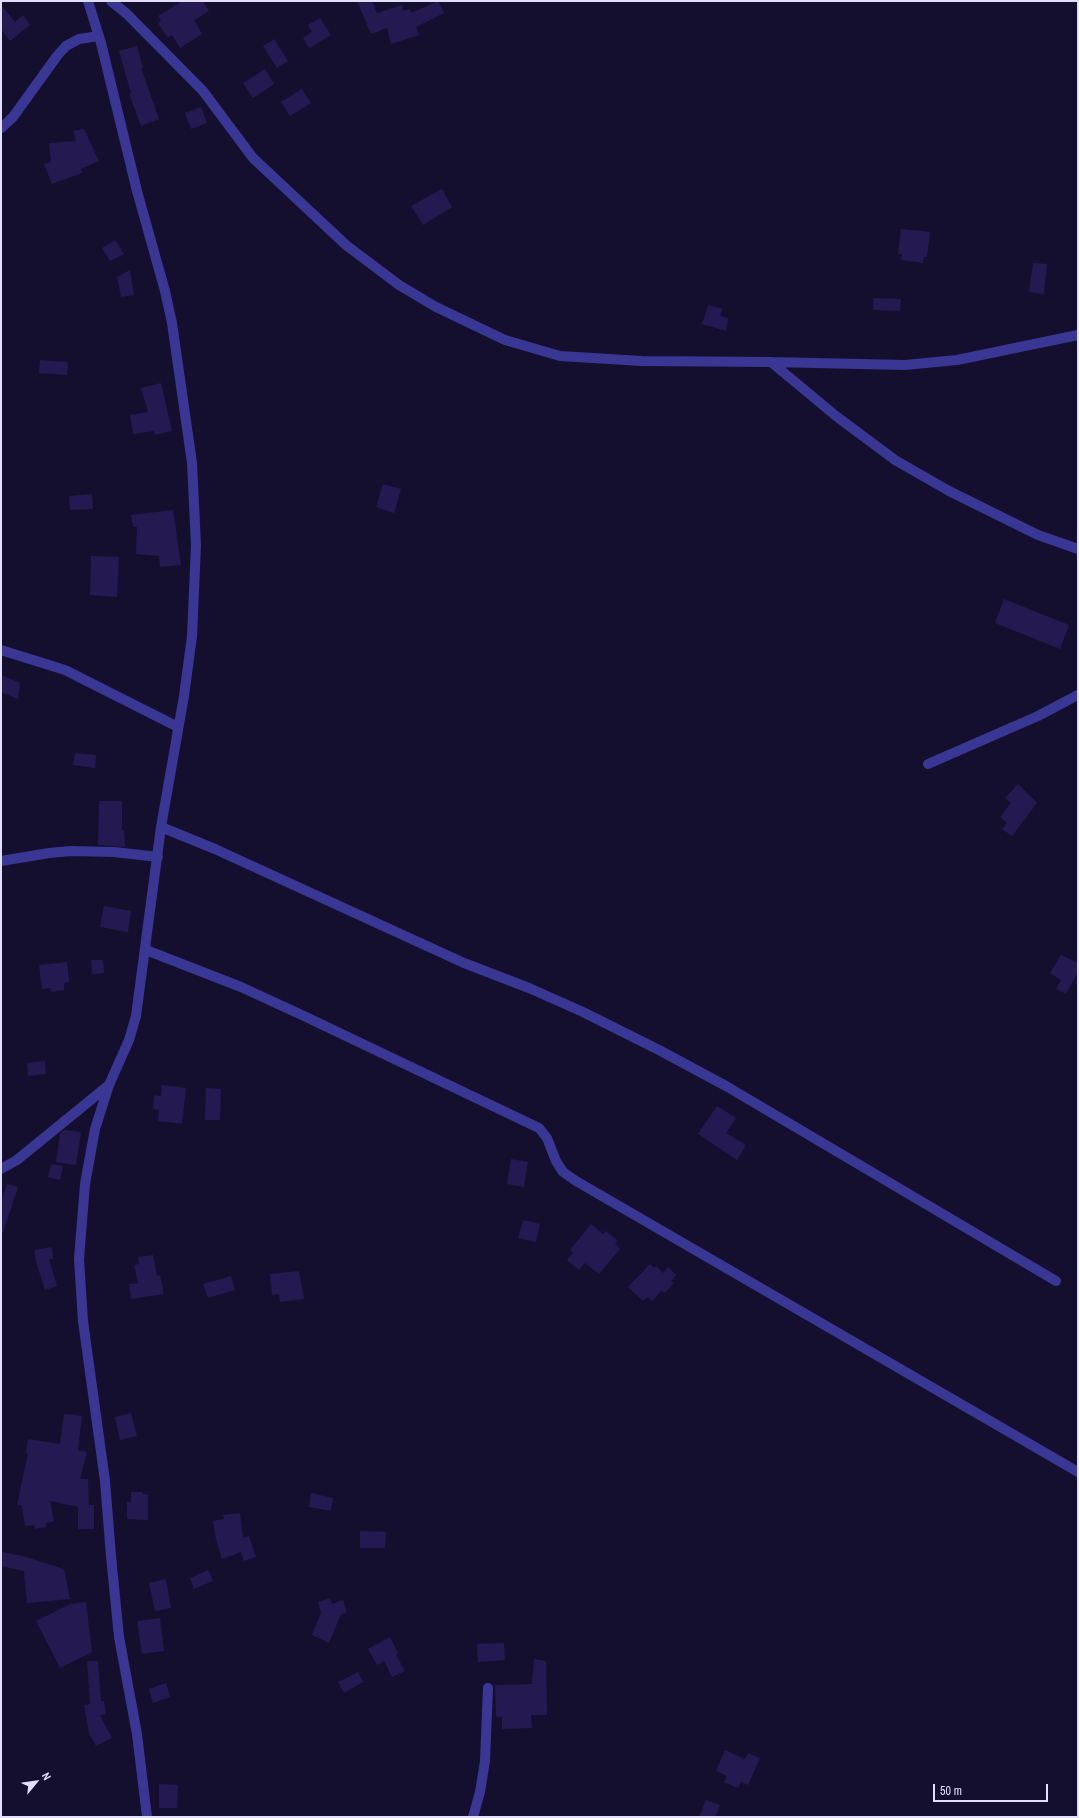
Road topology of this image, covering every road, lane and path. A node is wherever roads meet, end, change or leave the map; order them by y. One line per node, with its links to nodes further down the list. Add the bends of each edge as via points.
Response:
1 (88, 1): 3 (street)
2 (111, 1): 6 (street, via 203,91 253,158 295,199 352,249 399,285 436,307 505,340 560,356 641,361)
3 (99, 36): 4 (street, via 79,39 66,46 13,117); 10 (street, via 136,191 170,316 192,463 196,545 194,599 192,636)
4 (1, 128)
5 (1078, 335): 6 (street, via 957,360 913,364)
6 (771, 362): 7 (street, via 836,416 895,460 949,491 1032,532)
7 (1078, 549)
8 (1, 650): 10 (street, via 65,670)
9 (1078, 695): 11 (street, via 1038,716)
10 (178, 727): 12 (street)
11 (928, 764)
12 (161, 827): 13 (street); 18 (street, via 464,963 583,1012 659,1050 726,1086)
13 (158, 857): 14 (street, via 114,852 71,852); 15 (street)
14 (1, 861)
15 (146, 950): 16 (street, via 136,1016); 19 (street, via 241,987 539,1128 547,1138 563,1172 576,1181)
16 (109, 1085): 17 (street, via 17,1160); 21 (street, via 95,1129 85,1184 79,1282 105,1481 119,1636 138,1741)
17 (1, 1169)
18 (1056, 1281)
19 (1078, 1472)
20 (488, 1688): 22 (street, via 485,1762)
21 (147, 1817)
22 (473, 1817)

